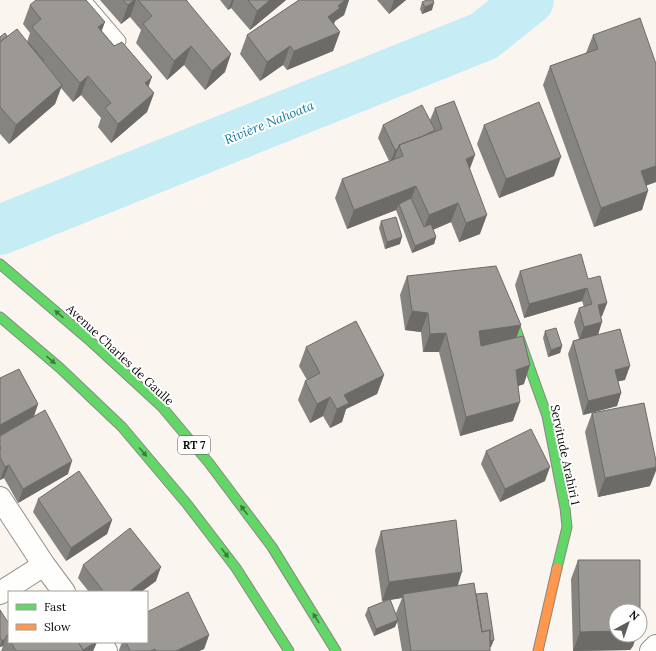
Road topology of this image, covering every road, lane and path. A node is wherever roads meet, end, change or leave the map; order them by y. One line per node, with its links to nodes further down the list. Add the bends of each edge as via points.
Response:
1 (84, 0): 2 (lane)
2 (119, 41)
3 (0, 264): 12 (main road, Avenue Charles de Gaulle / RT 7, one-way to 3, via 272,547 162,407 88,339)
4 (504, 297): 13 (main road, Servitude Arahiri 1, via 547,416 567,527)
5 (0, 317): 11 (main road, one-way to 11, via 60,368 122,427 187,504 236,568)
6 (0, 498): 7 (street)
7 (44, 565): 8 (street); 9 (street)
8 (63, 591)
9 (0, 593)
10 (656, 646): 14 (street)
11 (289, 651)
12 (336, 651)
13 (538, 651)
14 (651, 651)

